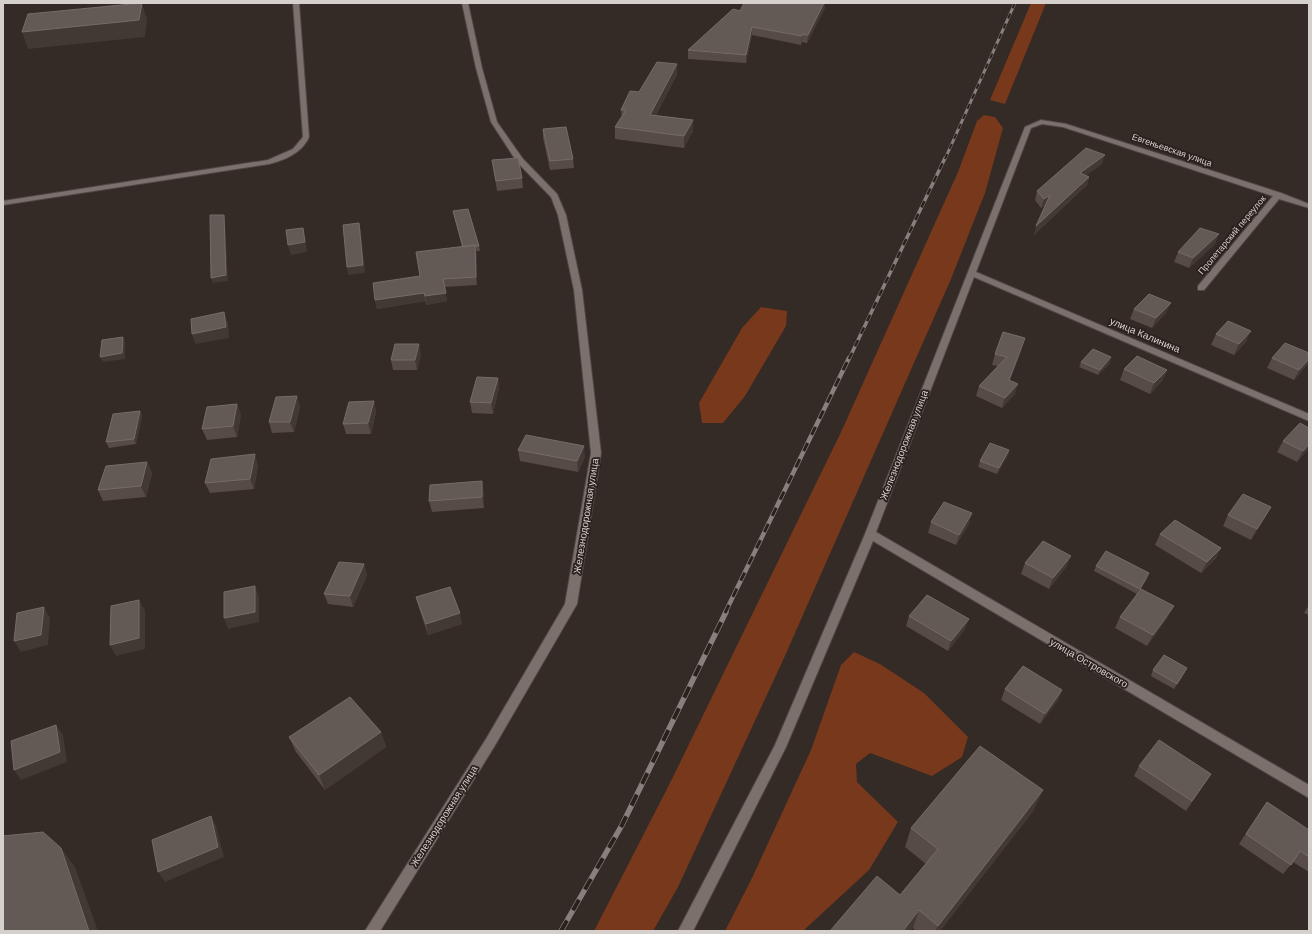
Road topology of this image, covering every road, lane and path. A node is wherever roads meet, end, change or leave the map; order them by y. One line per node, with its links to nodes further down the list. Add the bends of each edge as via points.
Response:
1 (296, 3): 5 (street, via 306,137 304,144 297,150 269,162)
2 (465, 3): 12 (street, Железнодорожная улица, via 494,122 520,160 554,196 562,215 578,290 596,453 571,604 490,743)
3 (1028, 127): 4 (street, Евгеньевская улица, via 1041,122 1064,125); 7 (street, Железнодорожная улица)
4 (1278, 195): 6 (street, Евгеньевская улица); 8 (street, Пролетарский переулок)
5 (3, 203)
6 (1309, 206)
7 (972, 273): 9 (street, улица Калинина); 10 (street, Железнодорожная улица)
8 (1201, 288)
9 (1309, 418)
10 (870, 534): 11 (street, улица Островского); 13 (street, Железнодорожная улица, via 780,747)
11 (1309, 792)
12 (372, 931)
13 (685, 931)

